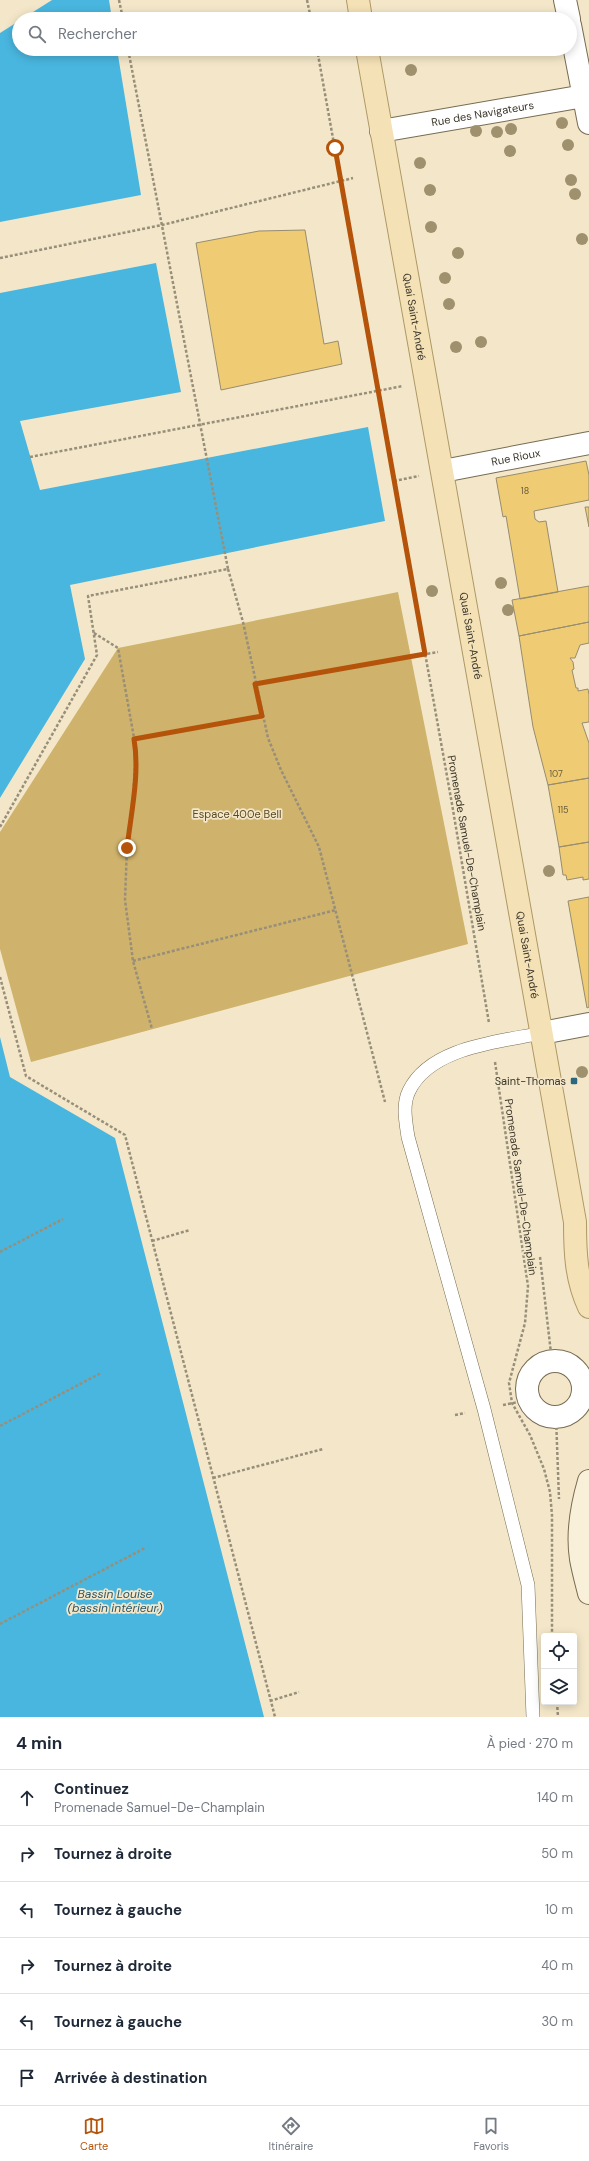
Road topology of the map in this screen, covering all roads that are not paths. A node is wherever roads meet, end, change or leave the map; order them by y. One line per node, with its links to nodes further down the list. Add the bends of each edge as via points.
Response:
1 (358, 0): 3 (main road)
2 (565, 0): 4 (street)
3 (360, 12)
4 (568, 12)
5 (367, 56): 9 (main road, Quai Saint-André)
6 (576, 56): 7 (street)
7 (584, 96): 8 (street); 9 (street, Rue des Navigateurs)
8 (589, 123)
9 (381, 131): 11 (main road, Quai Saint-André)
10 (589, 443): 11 (street, Rue Rioux)
11 (443, 471): 13 (main road, Quai Saint-André)
12 (589, 1024): 13 (street)
13 (542, 1033): 14 (main road, Quai Saint-André); 20 (lane, via 492,1043 436,1061 419,1075 408,1092 405,1112 408,1137 484,1409 528,1585)
14 (575, 1222): 15 (main road, Quai Saint-André); 16 (main road, Quai Saint-André, via 578,1278)
15 (589, 1243)
16 (589, 1307)
17 (586, 1388): 17 (street, via 573,1368 565,1363 552,1362 538,1366 532,1373 527,1391 534,1408 541,1414 556,1417 575,1409)
18 (589, 1481): 19 (main road, via 580,1542)
19 (589, 1593)
20 (533, 1717)

